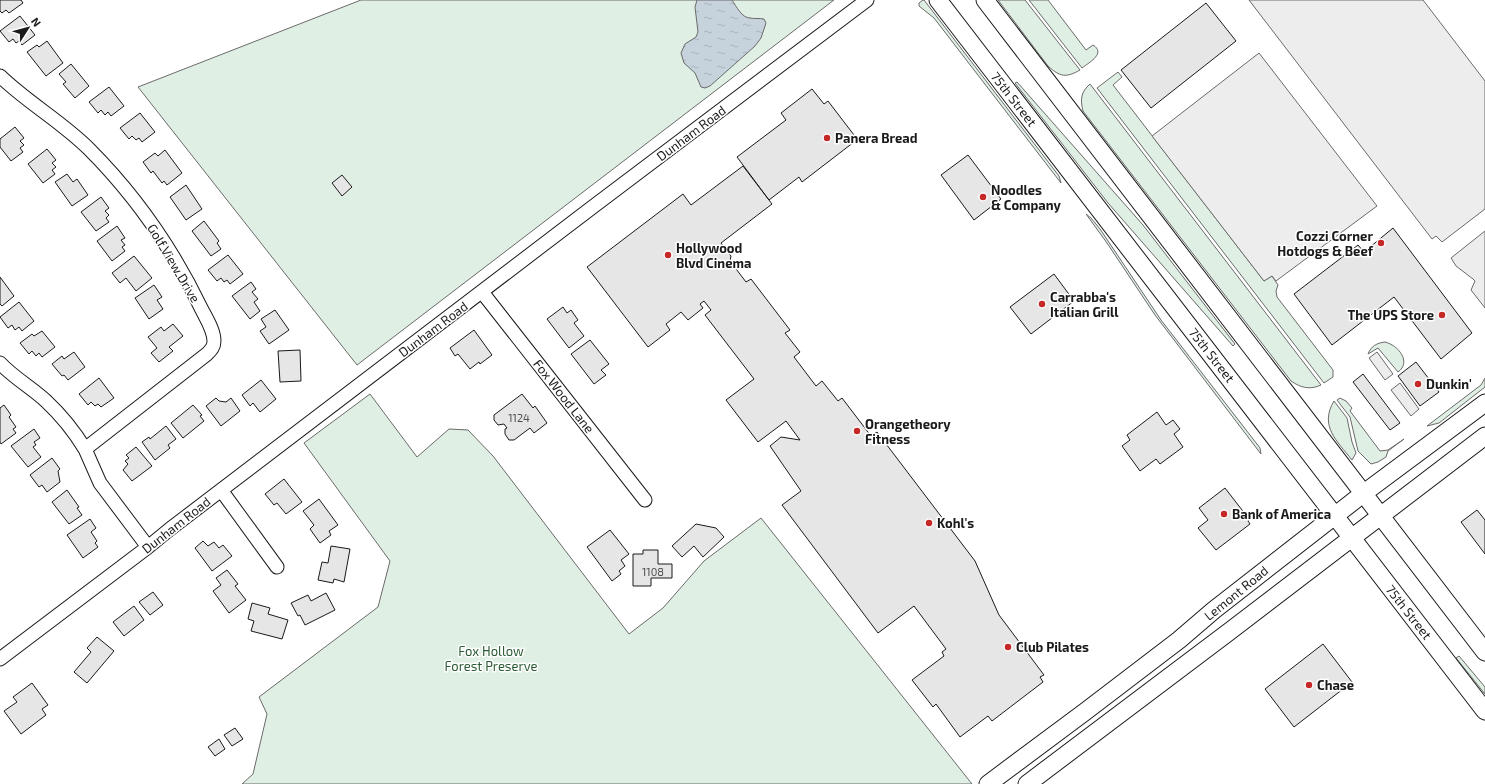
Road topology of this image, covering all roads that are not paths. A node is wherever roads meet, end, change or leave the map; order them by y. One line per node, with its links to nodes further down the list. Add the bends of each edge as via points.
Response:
1 (867, 0): 5 (street, Dunham Road)
2 (938, 0): 13 (main road, 75th Street)
3 (985, 0): 11 (main road)
4 (0, 76): 9 (street, Golf View Drive, via 79,140 131,196 178,266 213,334 214,344 207,354)
5 (482, 292): 10 (street, Dunham Road); 12 (street, Fox Wood Lane)
6 (0, 363): 9 (street, via 53,408 69,425)
7 (1485, 403): 11 (main road, Lemont Road)
8 (1485, 436): 14 (main road, Lemont Road)
9 (85, 449): 16 (street, via 100,483)
10 (221, 490): 16 (street, Dunham Road); 17 (street)
11 (1364, 493): 13 (main road, Lemont Road); 14 (main road)
12 (646, 500)
13 (1335, 516): 15 (main road, 75th Street); 21 (main road, Lemont Road, via 1179,640)
14 (1381, 516): 15 (main road, Lemont Road); 18 (main road)
15 (1352, 538): 20 (main road, 75th Street); 22 (main road, Lemont Road)
16 (148, 547): 19 (street, Dunham Road)
17 (277, 567)
18 (1485, 652)
19 (0, 659)
20 (1485, 711)
21 (988, 784)
22 (1027, 784)

